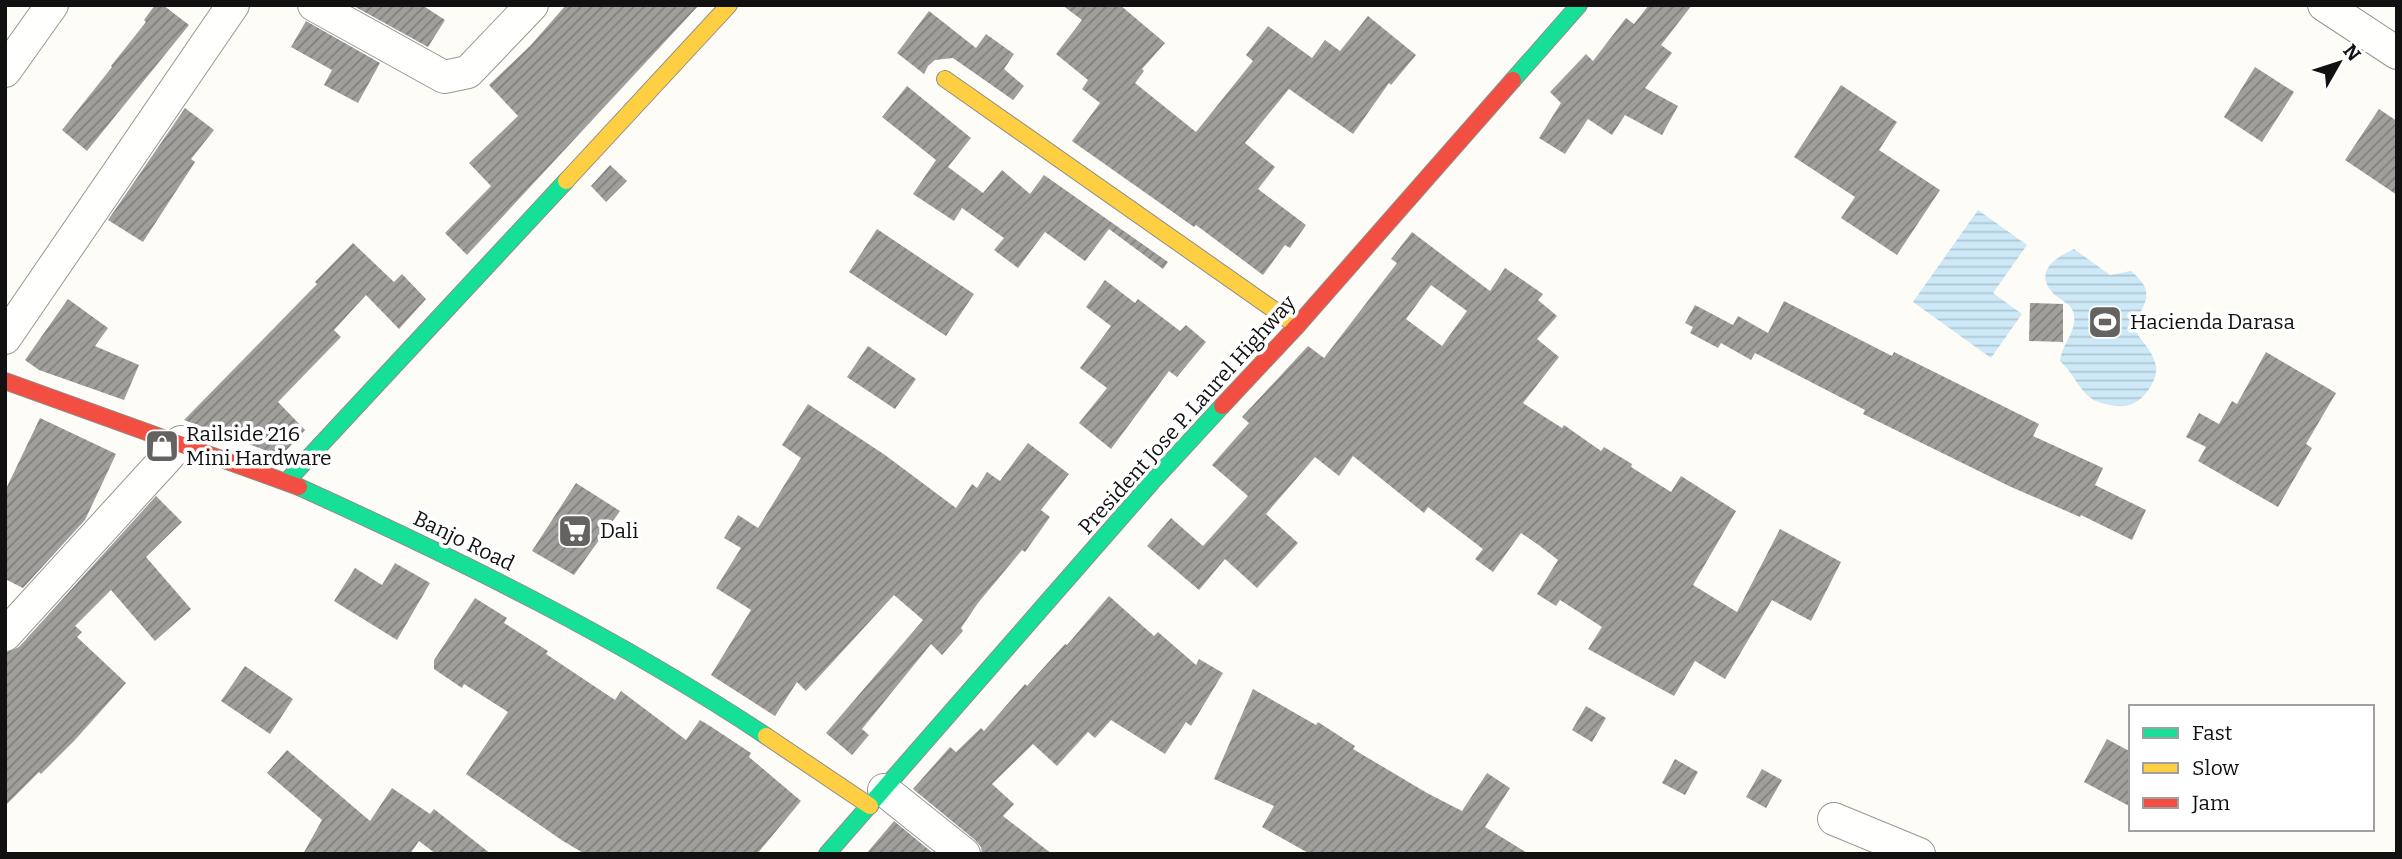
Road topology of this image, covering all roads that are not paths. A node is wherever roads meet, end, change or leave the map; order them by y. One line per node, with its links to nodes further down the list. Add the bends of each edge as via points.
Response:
1 (52, 5): 9 (street)
2 (233, 5): 12 (street)
3 (314, 5): 4 (street, via 444,77 468,72)
4 (532, 5)
5 (729, 5): 15 (main road)
6 (1579, 5): 11 (main road, President Jose P. Laurel Highway)
7 (2324, 5): 8 (street)
8 (2397, 52)
9 (5, 71)
10 (945, 79): 11 (main road)
11 (1297, 326): 17 (main road, President Jose P. Laurel Highway, via 1152,482)
12 (5, 338)
13 (5, 381): 14 (main road, Banjo Road)
14 (181, 442): 15 (main road, Banjo Road); 16 (street)
15 (287, 481): 17 (main road, Banjo Road, via 557,611)
16 (5, 635)
17 (877, 798): 19 (main road, President Jose P. Laurel Highway); 20 (street)
18 (1834, 819): 21 (street)
19 (827, 854)
20 (964, 854)
21 (1919, 854)

